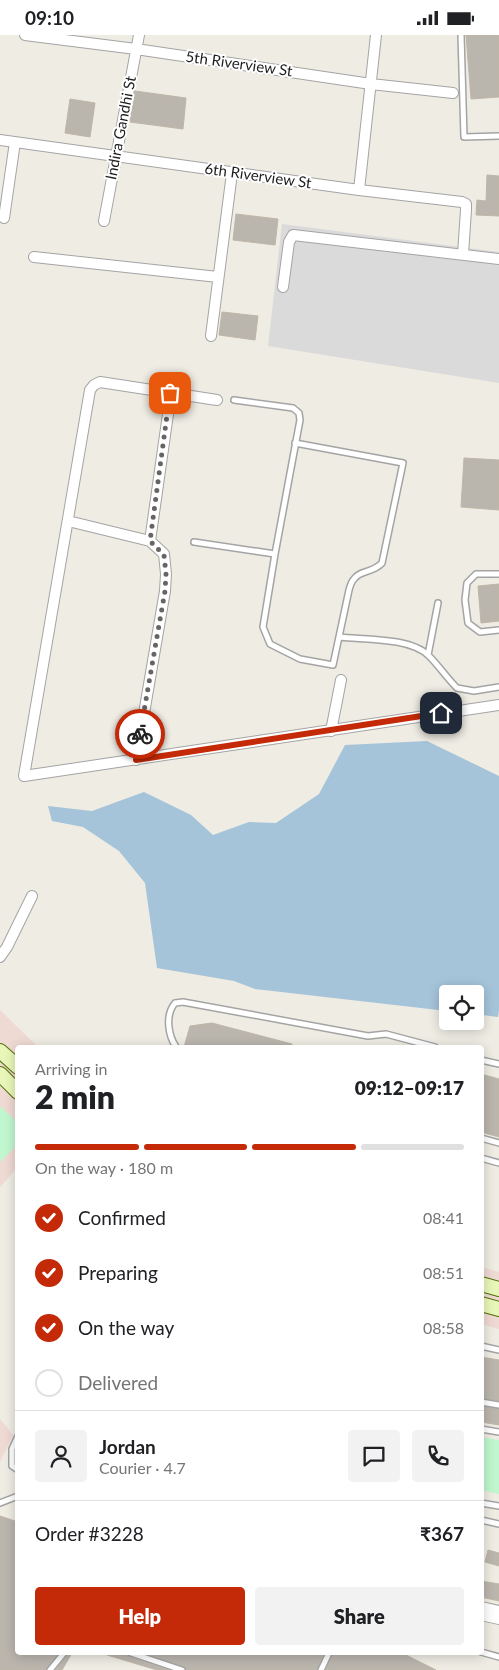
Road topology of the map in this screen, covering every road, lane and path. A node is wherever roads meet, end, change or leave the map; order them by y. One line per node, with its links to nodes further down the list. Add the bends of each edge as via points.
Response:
1 (25, 35): 5 (street, 5th Riverview St)
2 (139, 35): 5 (street, Indira Gandhi St)
3 (376, 35): 6 (street)
4 (461, 35): 8 (lane, via 464,137)
5 (136, 49): 6 (street, 5th Riverview St); 11 (street, Indira Gandhi St)
6 (371, 84): 7 (street, 5th Riverview St); 13 (street)
7 (453, 93)
8 (499, 136)
9 (0, 139): 10 (street, 6th Riverview St)
10 (15, 142): 11 (street, 6th Riverview St); 14 (street)
11 (116, 157): 12 (street, 6th Riverview St); 15 (street, Indira Gandhi St)
12 (232, 173): 13 (street, 6th Riverview St); 19 (street)
13 (359, 190): 16 (street, 6th Riverview St, via 466,204)
14 (4, 218)
15 (104, 221)
16 (463, 254): 18 (street); 20 (street, via 293,235 288,242)
17 (34, 257): 19 (street)
18 (499, 259)
19 (218, 277): 21 (street)
20 (283, 287)
21 (211, 336)
22 (170, 393): 23 (street); 26 (street, via 100,382 94,385 90,391); 27 (street)
23 (217, 400)
24 (234, 400): 25 (lane, via 293,408 299,413 300,420)
25 (296, 443): 29 (lane); 33 (lane, via 403,463 382,563 377,569 354,579 348,590)
26 (68, 521): 27 (street); 39 (street, via 24,776)
27 (150, 541): 39 (street, via 164,555 165,591)
28 (194, 541): 29 (lane)
29 (276, 554): 33 (lane, via 263,627 270,644 300,659 333,665)
30 (499, 574): 32 (lane, via 476,574 467,583 465,601 468,623 480,632)
31 (438, 603): 34 (lane)
32 (499, 630)
33 (338, 637): 34 (lane, via 398,643 416,647)
34 (428, 655): 36 (lane, via 456,689 474,691)
35 (341, 680): 38 (street)
36 (499, 687)
37 (499, 705): 38 (street)
38 (331, 731): 39 (street)
39 (136, 760)
40 (32, 896): 41 (street)
41 (0, 957)
42 (175, 1045): 43 (lane, via 170,1036 169,1016 175,1003 183,1002 368,1036 386,1034)
43 (427, 1045)
44 (0, 1051): 46 (street)
45 (484, 1060): 47 (lane)
46 (15, 1064)
47 (499, 1064)
48 (0, 1075): 49 (street)
49 (15, 1089)
50 (484, 1140): 51 (lane)
51 (499, 1143)
52 (484, 1159): 53 (lane)
53 (499, 1163)
54 (484, 1285): 55 (street)
55 (499, 1289)
56 (484, 1305): 57 (street)
57 (499, 1309)
58 (484, 1347): 59 (lane)
59 (499, 1350)
60 (484, 1402): 61 (lane)
61 (499, 1405)
62 (484, 1430): 63 (lane)
63 (499, 1432)
64 (15, 1442): 65 (lane, via 12,1466)
65 (15, 1468)
66 (15, 1497): 67 (lane)
67 (0, 1503)
68 (484, 1504): 69 (lane)
69 (499, 1506)
70 (484, 1521): 71 (lane)
71 (499, 1524)
72 (484, 1608): 73 (street)
73 (499, 1611)
74 (484, 1616): 75 (street)
75 (499, 1619)
76 (484, 1653): 80 (lane)
77 (62, 1655): 81 (lane)
78 (137, 1655): 82 (lane)
79 (328, 1655): 83 (lane)
80 (499, 1657)
81 (50, 1670)
82 (182, 1670)
83 (321, 1670)

